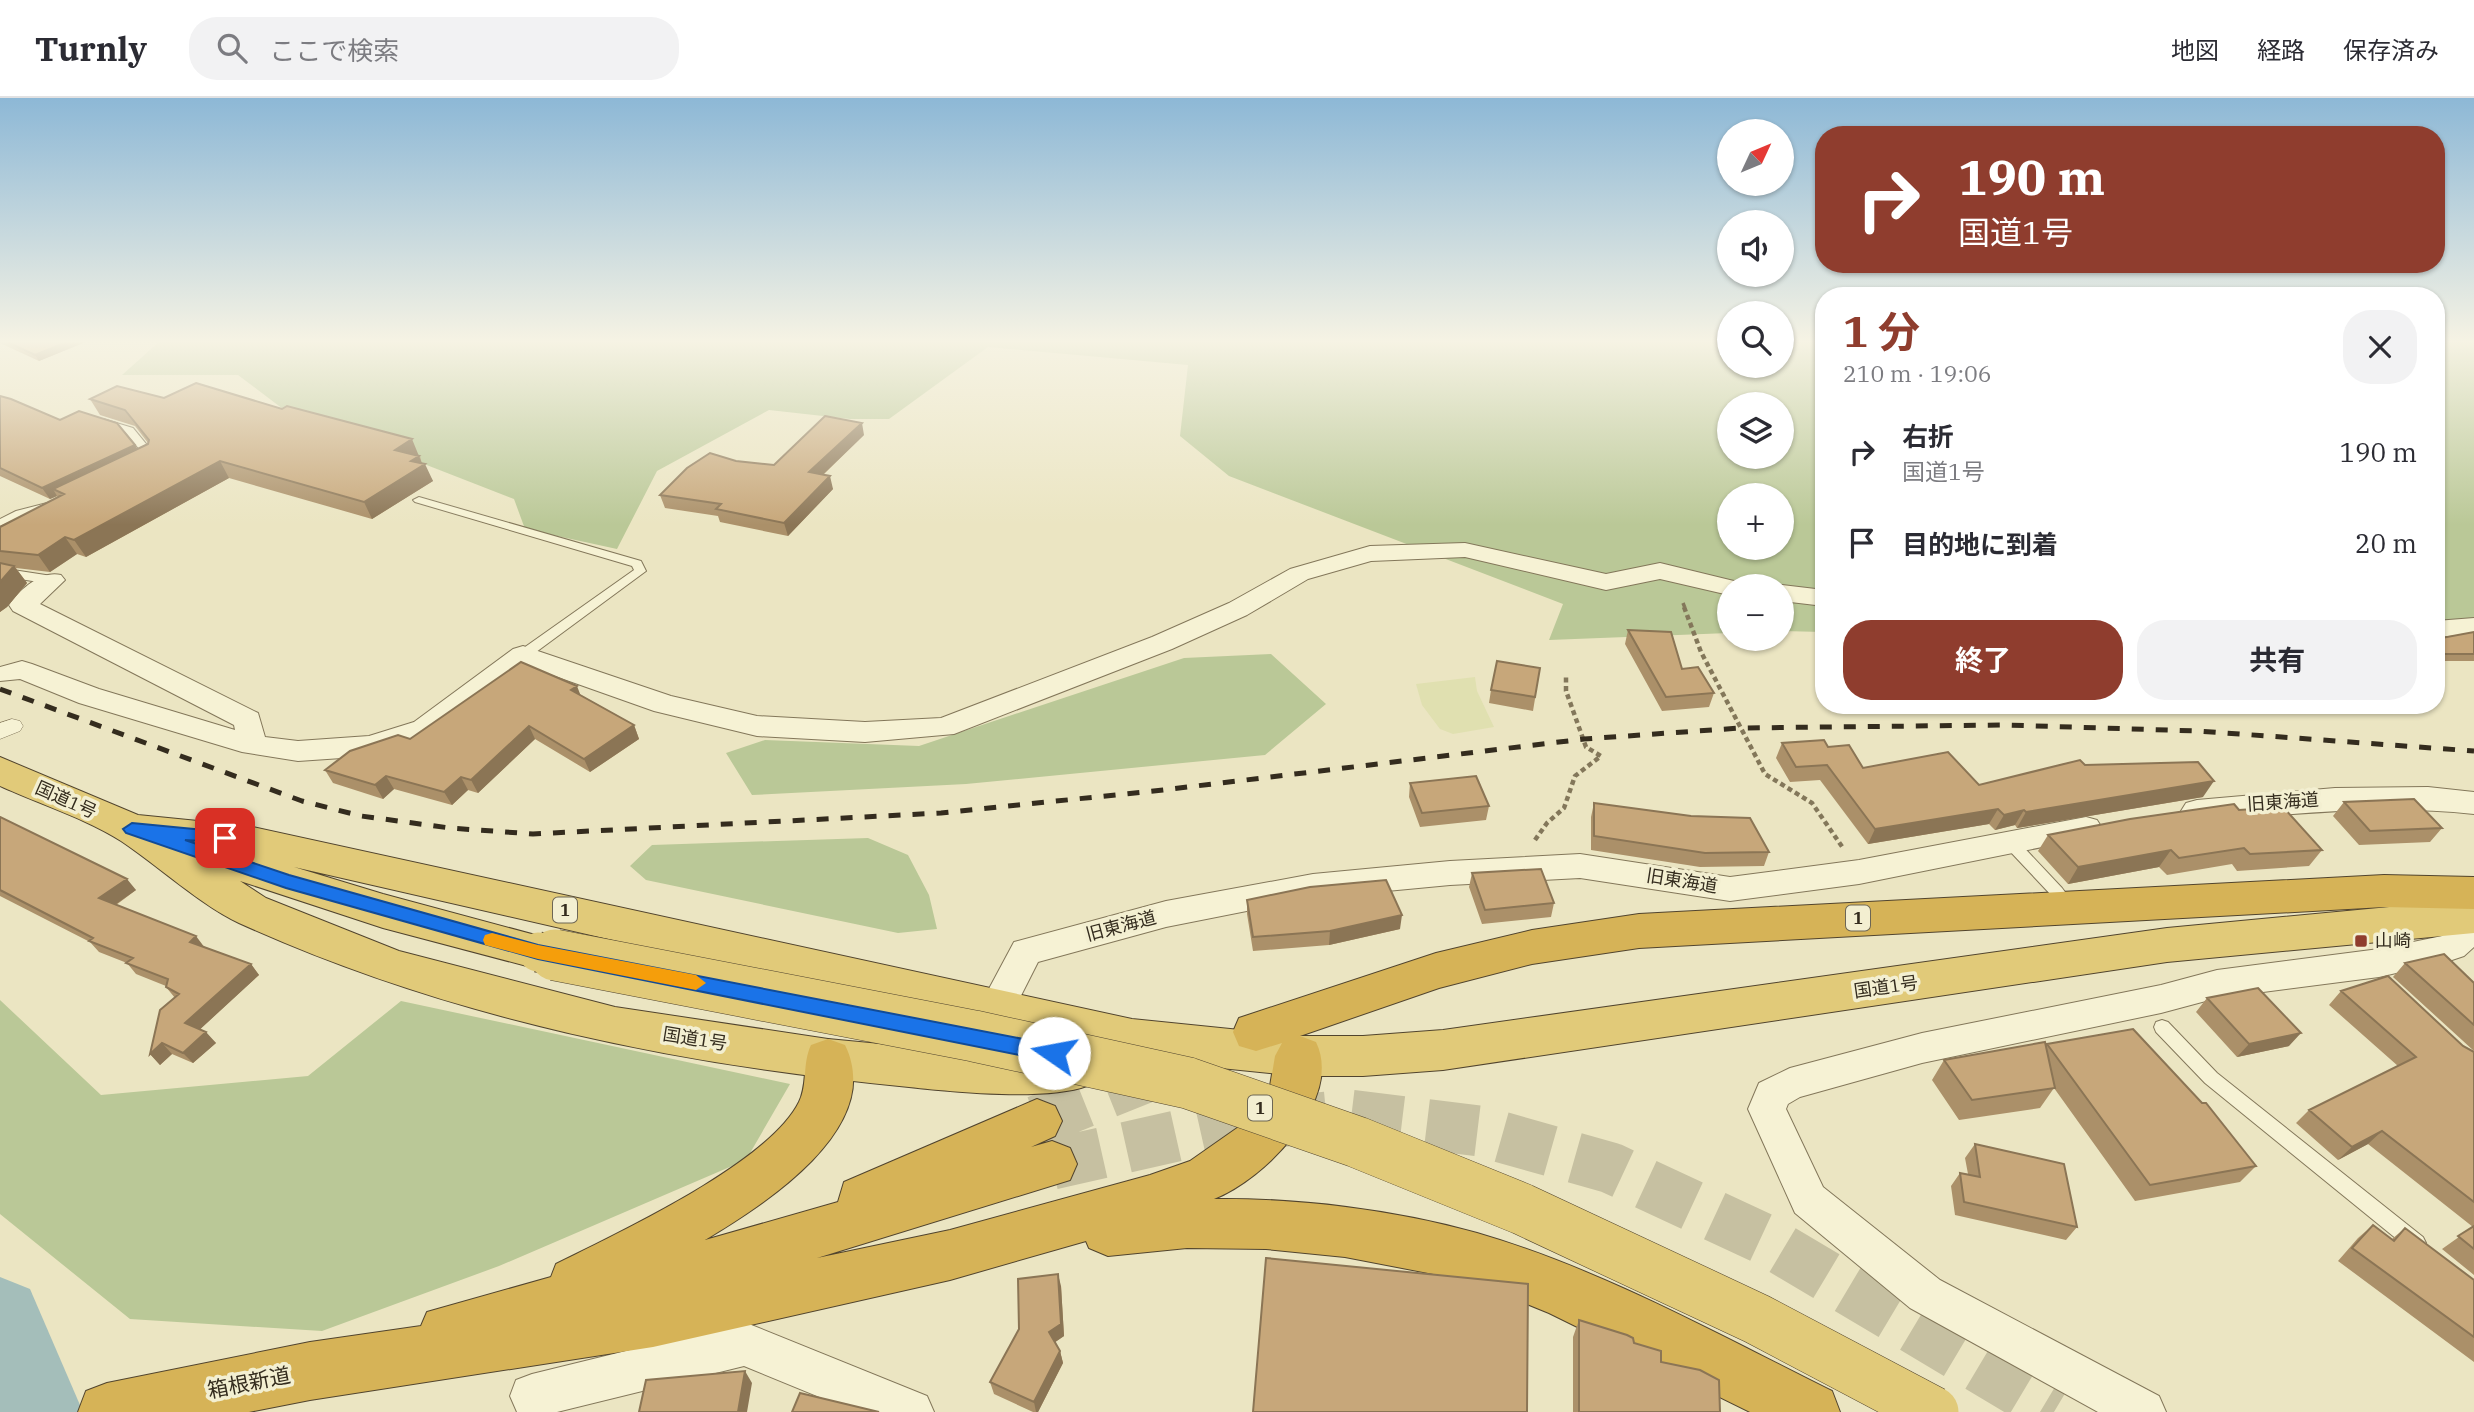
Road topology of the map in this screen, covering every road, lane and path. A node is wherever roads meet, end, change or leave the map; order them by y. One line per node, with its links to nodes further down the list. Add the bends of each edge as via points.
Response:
1 (96, 419): 2 (lane, via 130,430 152,458)
2 (140, 464)
3 (69, 498): 5 (lane)
4 (419, 500): 14 (lane, via 637,564 640,571)
5 (0, 523)
6 (0, 572): 7 (lane)
7 (52, 580): 17 (street, via 22,605 248,720)
8 (1717, 584): 14 (street, via 1660,571 1606,582 1465,551 1370,554 1299,574 1238,609 1162,643 944,727 865,732 757,726 664,704)
9 (1794, 594): 10 (street)
10 (1815, 597)
11 (1682, 603): 25 (path, via 1701,652 1765,774 1812,803)
12 (2474, 626): 13 (street)
13 (2445, 628)
14 (523, 655): 17 (street, via 424,729 371,746 298,751)
15 (6, 674): 17 (street, via 22,670 89,696)
16 (1566, 675): 24 (path, via 1566,691 1586,747 1601,756 1575,776 1564,808 1535,837)
17 (252, 745)
18 (0, 770): 22 (highway, 国道1号 / 1)
19 (2474, 803): 20 (street, 旧東海道, via 2428,798 2335,799)
20 (2170, 814)
21 (2119, 822): 23 (street, 旧東海道)
22 (132, 829): 30 (highway, 国道1号 / 1, via 248,841); 34 (highway, 国道1号 / 1, via 251,910 391,967 615,1026); 45 (highway, 1, bridge, via 274,877 538,952 974,1036 1188,1083 1357,1142 1521,1209 1757,1319)
23 (2010, 842): 25 (street, 旧東海道); 26 (lane)
24 (1542, 867): 25 (street, 旧東海道, via 1580,866 1730,889); 30 (street, 旧東海道, via 1313,887 1166,914 1026,952)
25 (1859, 872)
26 (2057, 892)
27 (2474, 893): 32 (highway, 1, via 2384,891 1639,931 1532,947 1436,971)
28 (2474, 916): 33 (highway, 国道1号 / 1, via 2167,945 1443,1050)
29 (2474, 927): 46 (street, via 2452,947 2374,974 2217,984 1922,1048 1790,1084 1772,1094 1766,1109 1809,1200 1924,1293)
30 (996, 1009): 33 (highway, 国道1号 / 1, via 1132,1039); 35 (street, 旧東海道)
31 (2162, 1027): 38 (lane, via 2211,1078)
32 (1256, 1032)
33 (1299, 1056): 35 (highway, 国道1号 / 1, via 1181,1071); 37 (highway, 1, via 1295,1088 1278,1119 1258,1142 1207,1178 1150,1199)
34 (828, 1059): 35 (highway, 国道1号 / 1); 39 (highway, 1, via 821,1112 797,1146 666,1235)
35 (964, 1072)
36 (1044, 1143): 39 (highway, 1, via 759,1248 681,1273)
37 (950, 1255): 40 (highway, 1, via 653,1320); 44 (highway, 1, via 1150,1225 1245,1223 1354,1231 1482,1260 1601,1307)
38 (2432, 1256)
39 (527, 1309): 40 (highway, 1)
40 (310, 1371): 42 (highway, 箱根新道 / 1)
41 (532, 1396): 43 (street, via 744,1344)
42 (107, 1412)
43 (911, 1412)
44 (1811, 1412)
45 (1933, 1412)
46 (2143, 1412)

